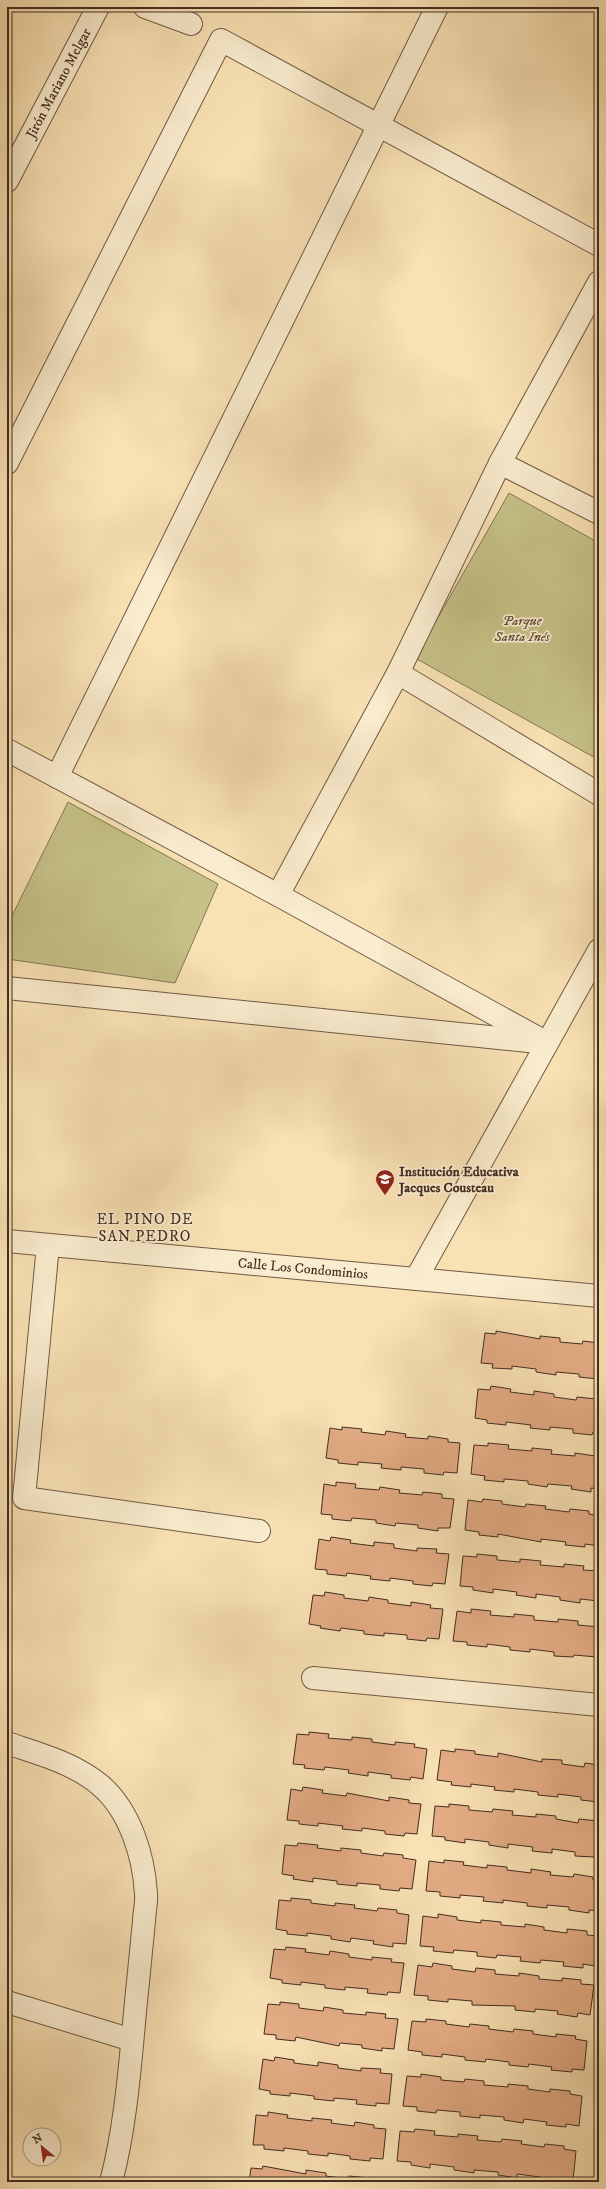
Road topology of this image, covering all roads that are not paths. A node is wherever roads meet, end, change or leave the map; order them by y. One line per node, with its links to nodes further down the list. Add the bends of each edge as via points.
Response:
1 (98, 7): 6 (street, Jirón Mariano Melgar)
2 (145, 7): 4 (street)
3 (437, 7): 5 (street)
4 (191, 24)
5 (379, 125): 7 (street); 9 (street, via 221,40); 14 (street)
6 (7, 181)
7 (599, 245)
8 (599, 282): 10 (street)
9 (7, 463)
10 (500, 463): 11 (street); 12 (street)
11 (599, 513)
12 (398, 673): 15 (street); 16 (street)
13 (7, 750): 14 (street)
14 (56, 777): 16 (street)
15 (599, 794)
16 (278, 895): 19 (street)
17 (599, 950): 19 (street)
18 (7, 988): 19 (street)
19 (547, 1043): 22 (street)
20 (7, 1241): 21 (street, Calle Los Condominios)
21 (48, 1245): 22 (street, Calle Los Condominios); 24 (street, via 24,1498)
22 (416, 1279): 23 (street, Calle Los Condominios)
23 (599, 1296)
24 (259, 1531)
25 (314, 1678): 26 (street)
26 (599, 1705)
27 (7, 1743): 29 (street, via 49,1757 101,1786 120,1809 134,1835 142,1863 146,1895)
28 (7, 2002): 29 (street)
29 (132, 2040): 30 (street, via 118,2156)
30 (111, 2182)

